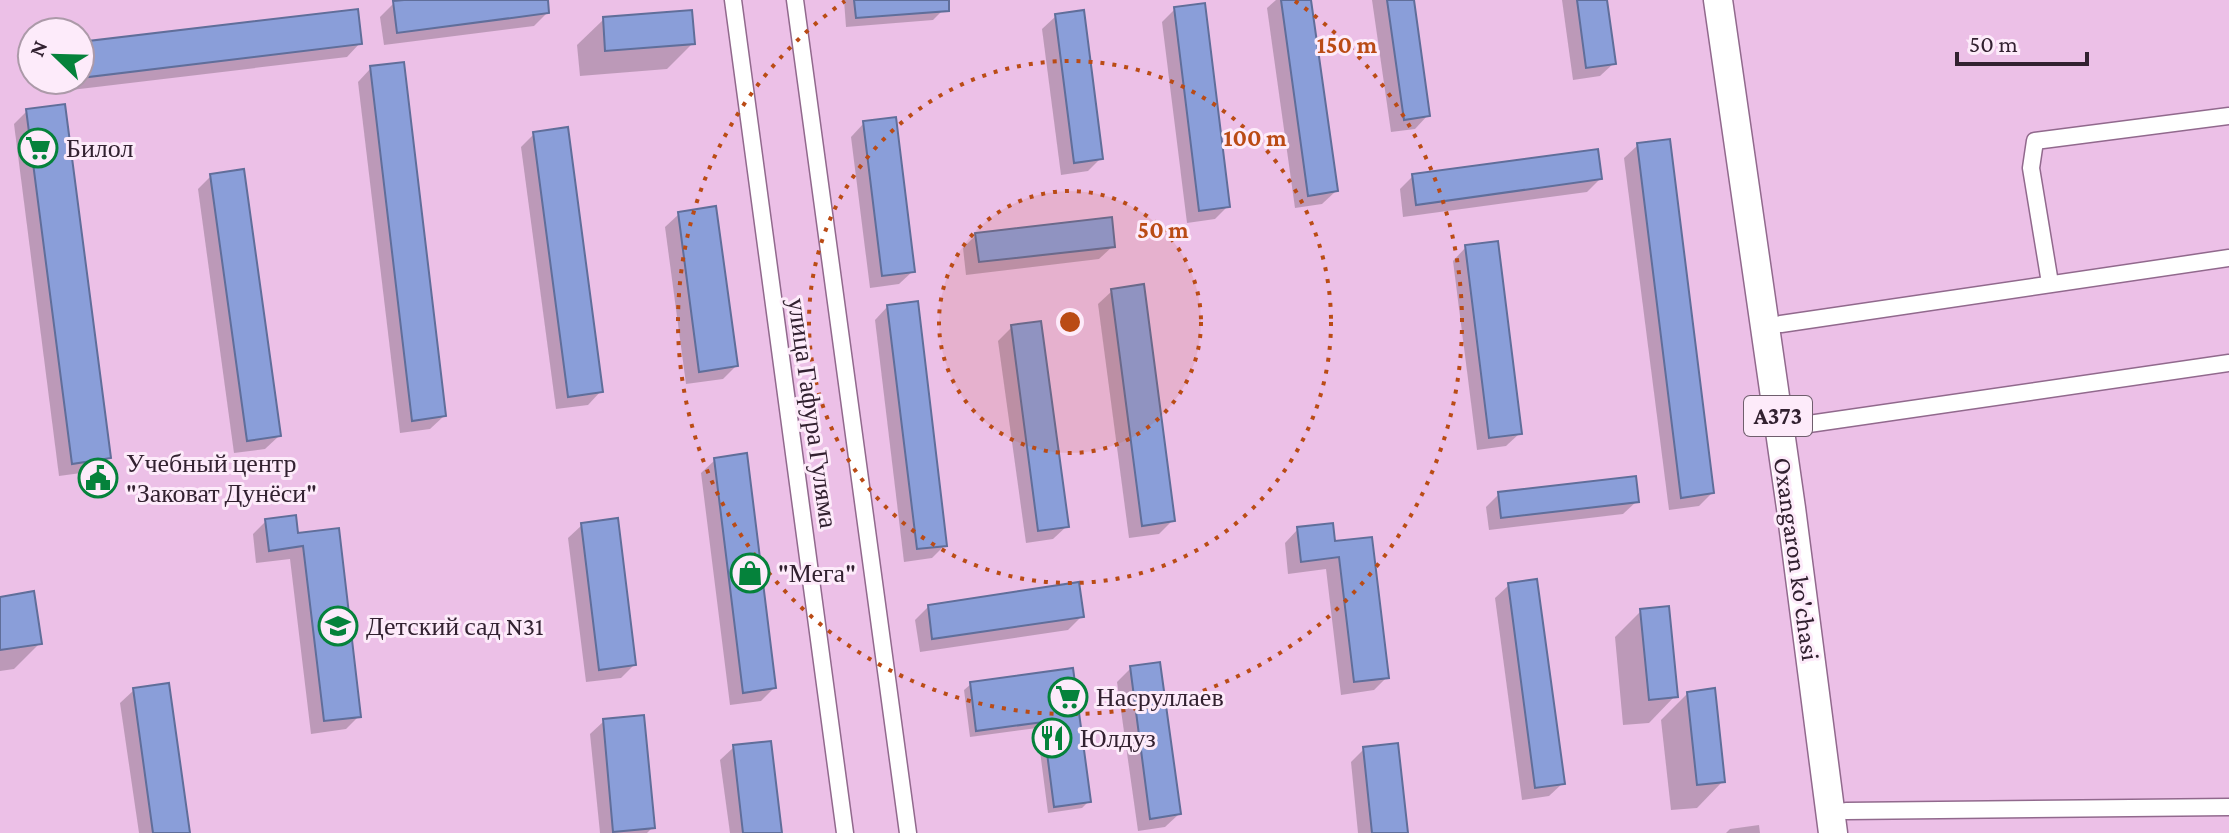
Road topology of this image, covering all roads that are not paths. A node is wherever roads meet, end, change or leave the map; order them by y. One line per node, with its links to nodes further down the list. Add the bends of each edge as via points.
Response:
1 (733, 0): 14 (street, улица Гафура Гуляма)
2 (795, 0): 15 (street)
3 (1718, 0): 11 (highway, Oxangaron ko'chasi / A373)
4 (1735, 0): 8 (highway, Oxangaron ko'chasi / A373)
5 (2229, 116): 7 (street, via 2035,141 2031,168)
6 (2229, 258): 7 (street)
7 (2050, 283): 8 (street)
8 (1781, 324): 10 (highway, Oxangaron ko'chasi / A373)
9 (2229, 363): 10 (street)
10 (1795, 426): 11 (highway, Oxangaron ko'chasi / A373)
11 (1799, 507): 13 (highway, Oxangaron ko'chasi / A373)
12 (2229, 807): 13 (street)
13 (1840, 823)
14 (845, 833)
15 (908, 833)

